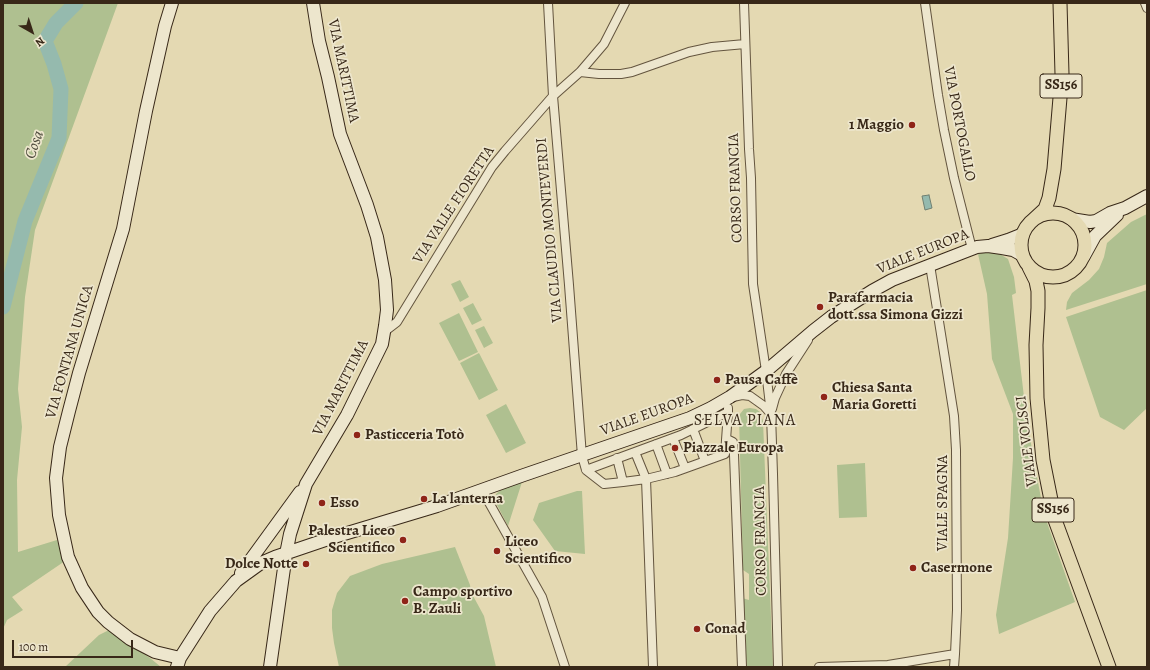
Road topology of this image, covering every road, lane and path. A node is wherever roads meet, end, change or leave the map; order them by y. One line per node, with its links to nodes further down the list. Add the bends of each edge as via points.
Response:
1 (172, 3): 51 (main road, VIA FONTANA UNICA, via 146,111 123,229 79,373 60,447 56,478 59,515 68,557 82,588 98,612 130,639)
2 (313, 3): 28 (main road, VIA MARITTIMA, via 340,134 377,237 387,299)
3 (548, 3): 12 (street, VIA CLAUDIO MONTEVERDI)
4 (625, 3): 11 (street, VIA VALLE FIORETTA, via 604,44)
5 (744, 3): 10 (street, CORSO FRANCIA)
6 (925, 3): 20 (street, VIA PORTOGALLO, via 944,130)
7 (1060, 3): 13 (main road, SS156, via 1062,74)
8 (1145, 3): 9 (street)
9 (1147, 8)
10 (745, 44): 11 (street, via 689,52 621,74); 29 (street, CORSO FRANCIA, via 753,284)
11 (580, 72): 12 (street, VIA VALLE FIORETTA)
12 (553, 96): 28 (street, VIA VALLE FIORETTA, via 492,167 397,322); 38 (street, VIA CLAUDIO MONTEVERDI)
13 (1054, 169): 16 (main road, SS156, via 1056,202); 17 (main road, SS156, via 1045,209)
14 (1147, 196): 15 (main road)
15 (1125, 208): 16 (main road, via 1090,222); 22 (main road, via 1095,236)
16 (1066, 216): 17 (main road, via 1046,214); 22 (main road, SS156, via 1076,223 1084,235)
17 (1032, 221): 18 (main road, SS156)
18 (1023, 234): 19 (main road); 21 (main road)
19 (988, 246): 20 (main road, VIALE EUROPA); 21 (main road, via 1013,250)
20 (972, 249): 23 (main road, VIALE EUROPA)
21 (1022, 255): 24 (main road, SS156)
22 (1084, 256): 25 (main road, SS156, via 1073,270)
23 (930, 265): 27 (main road, VIALE EUROPA, via 892,280 852,302); 50 (street, VIALE SPAGNA, via 954,416 957,610)
24 (1029, 267): 25 (main road, SS156, via 1042,276); 26 (main road, SS156, via 1038,291)
25 (1057, 278): 26 (main road, SS156, via 1042,296)
26 (1038, 308): 59 (main road, VIALE VOLSCI / SS156, via 1037,398 1043,460 1055,520)
27 (813, 331): 29 (main road, VIALE EUROPA); 32 (street, via 786,374)
28 (384, 332): 46 (main road, VIA MARITTIMA, via 382,344 347,415)
29 (766, 371): 30 (main road, VIALE EUROPA); 32 (street, CORSO FRANCIA)
30 (728, 398): 31 (street); 32 (street, via 750,396); 38 (main road, VIALE EUROPA, via 690,418)
31 (728, 412): 33 (street); 35 (street)
32 (770, 414): 56 (street, CORSO FRANCIA)
33 (693, 429): 34 (street); 40 (street)
34 (673, 438): 36 (street); 41 (street)
35 (727, 440): 40 (street, via 725,454); 55 (street, via 733,442 734,455)
36 (656, 444): 37 (street); 43 (street)
37 (635, 452): 39 (street); 44 (street)
38 (582, 456): 42 (street, VIA CLAUDIO MONTEVERDI); 47 (main road, VIALE EUROPA)
39 (617, 458): 42 (street); 45 (street)
40 (705, 461): 41 (street)
41 (685, 468): 43 (street)
42 (586, 470): 45 (street, via 604,484)
43 (667, 474): 44 (street)
44 (646, 479): 45 (street); 54 (street)
45 (623, 482)
46 (306, 484): 48 (main road, VIA MARITTIMA); 49 (main road)
47 (482, 490): 48 (main road, VIALE EUROPA); 53 (street, via 542,597)
48 (286, 554): 49 (main road, VIALE EUROPA, via 261,563); 52 (main road, VIA MARITTIMA)
49 (236, 581): 51 (main road, via 210,611)
50 (955, 654): 57 (street, via 888,665); 58 (street, VIALE SPAGNA)
51 (179, 662)
52 (270, 667)
53 (565, 667)
54 (653, 667)
55 (742, 667)
56 (778, 667)
57 (820, 667)
58 (954, 667)
59 (1109, 667)

